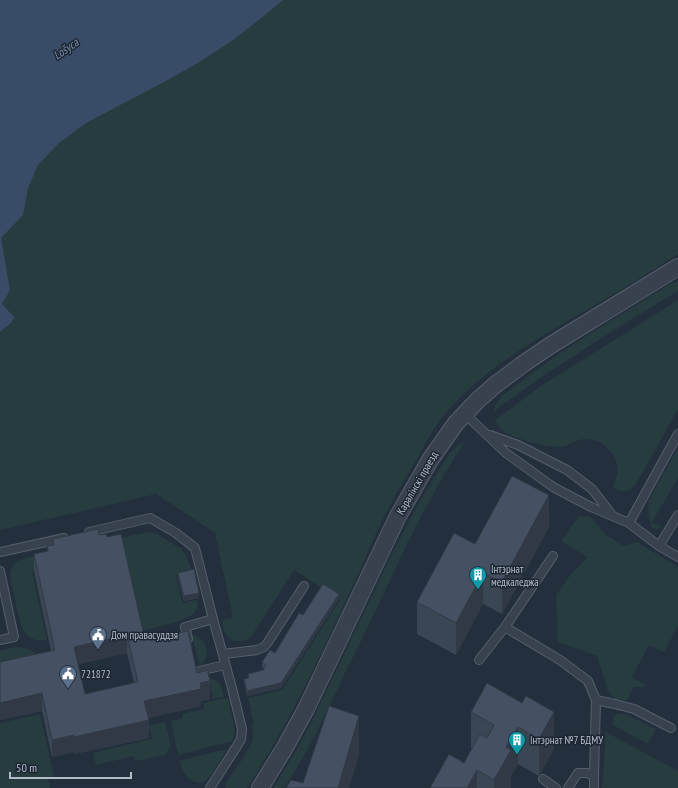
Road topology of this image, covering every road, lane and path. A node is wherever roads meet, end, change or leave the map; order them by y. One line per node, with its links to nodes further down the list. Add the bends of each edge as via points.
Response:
1 (678, 267): 2 (street, Каралінскі праезд, via 523,364)
2 (464, 413): 3 (lane); 27 (street, Каралінскі праезд, via 438,448 405,503 306,709)
3 (486, 434): 6 (lane, via 506,453 553,487); 6 (lane, via 518,445 567,470 592,489)
4 (678, 434): 7 (lane)
5 (678, 515): 8 (lane)
6 (613, 516): 7 (lane)
7 (629, 523): 8 (lane)
8 (659, 546): 11 (lane)
9 (0, 552): 14 (lane, via 150,518 195,548)
10 (553, 556): 15 (lane)
11 (678, 557)
12 (0, 571): 16 (lane, via 14,637)
13 (304, 586): 18 (lane, via 264,647)
14 (213, 619): 17 (lane, via 185,627 188,639); 18 (lane)
15 (505, 627): 19 (lane); 22 (lane, via 560,660 588,681)
16 (0, 640)
17 (180, 641)
18 (223, 654): 20 (lane)
19 (479, 660)
20 (225, 665): 21 (lane); 26 (lane, via 242,736)
21 (199, 671)
22 (596, 700): 23 (lane, via 634,709); 24 (lane)
23 (671, 728)
24 (594, 776): 29 (lane, via 578,773); 30 (lane)
25 (543, 780): 28 (lane)
26 (210, 788)
27 (260, 788)
28 (556, 788)
29 (568, 788)
30 (594, 788)

